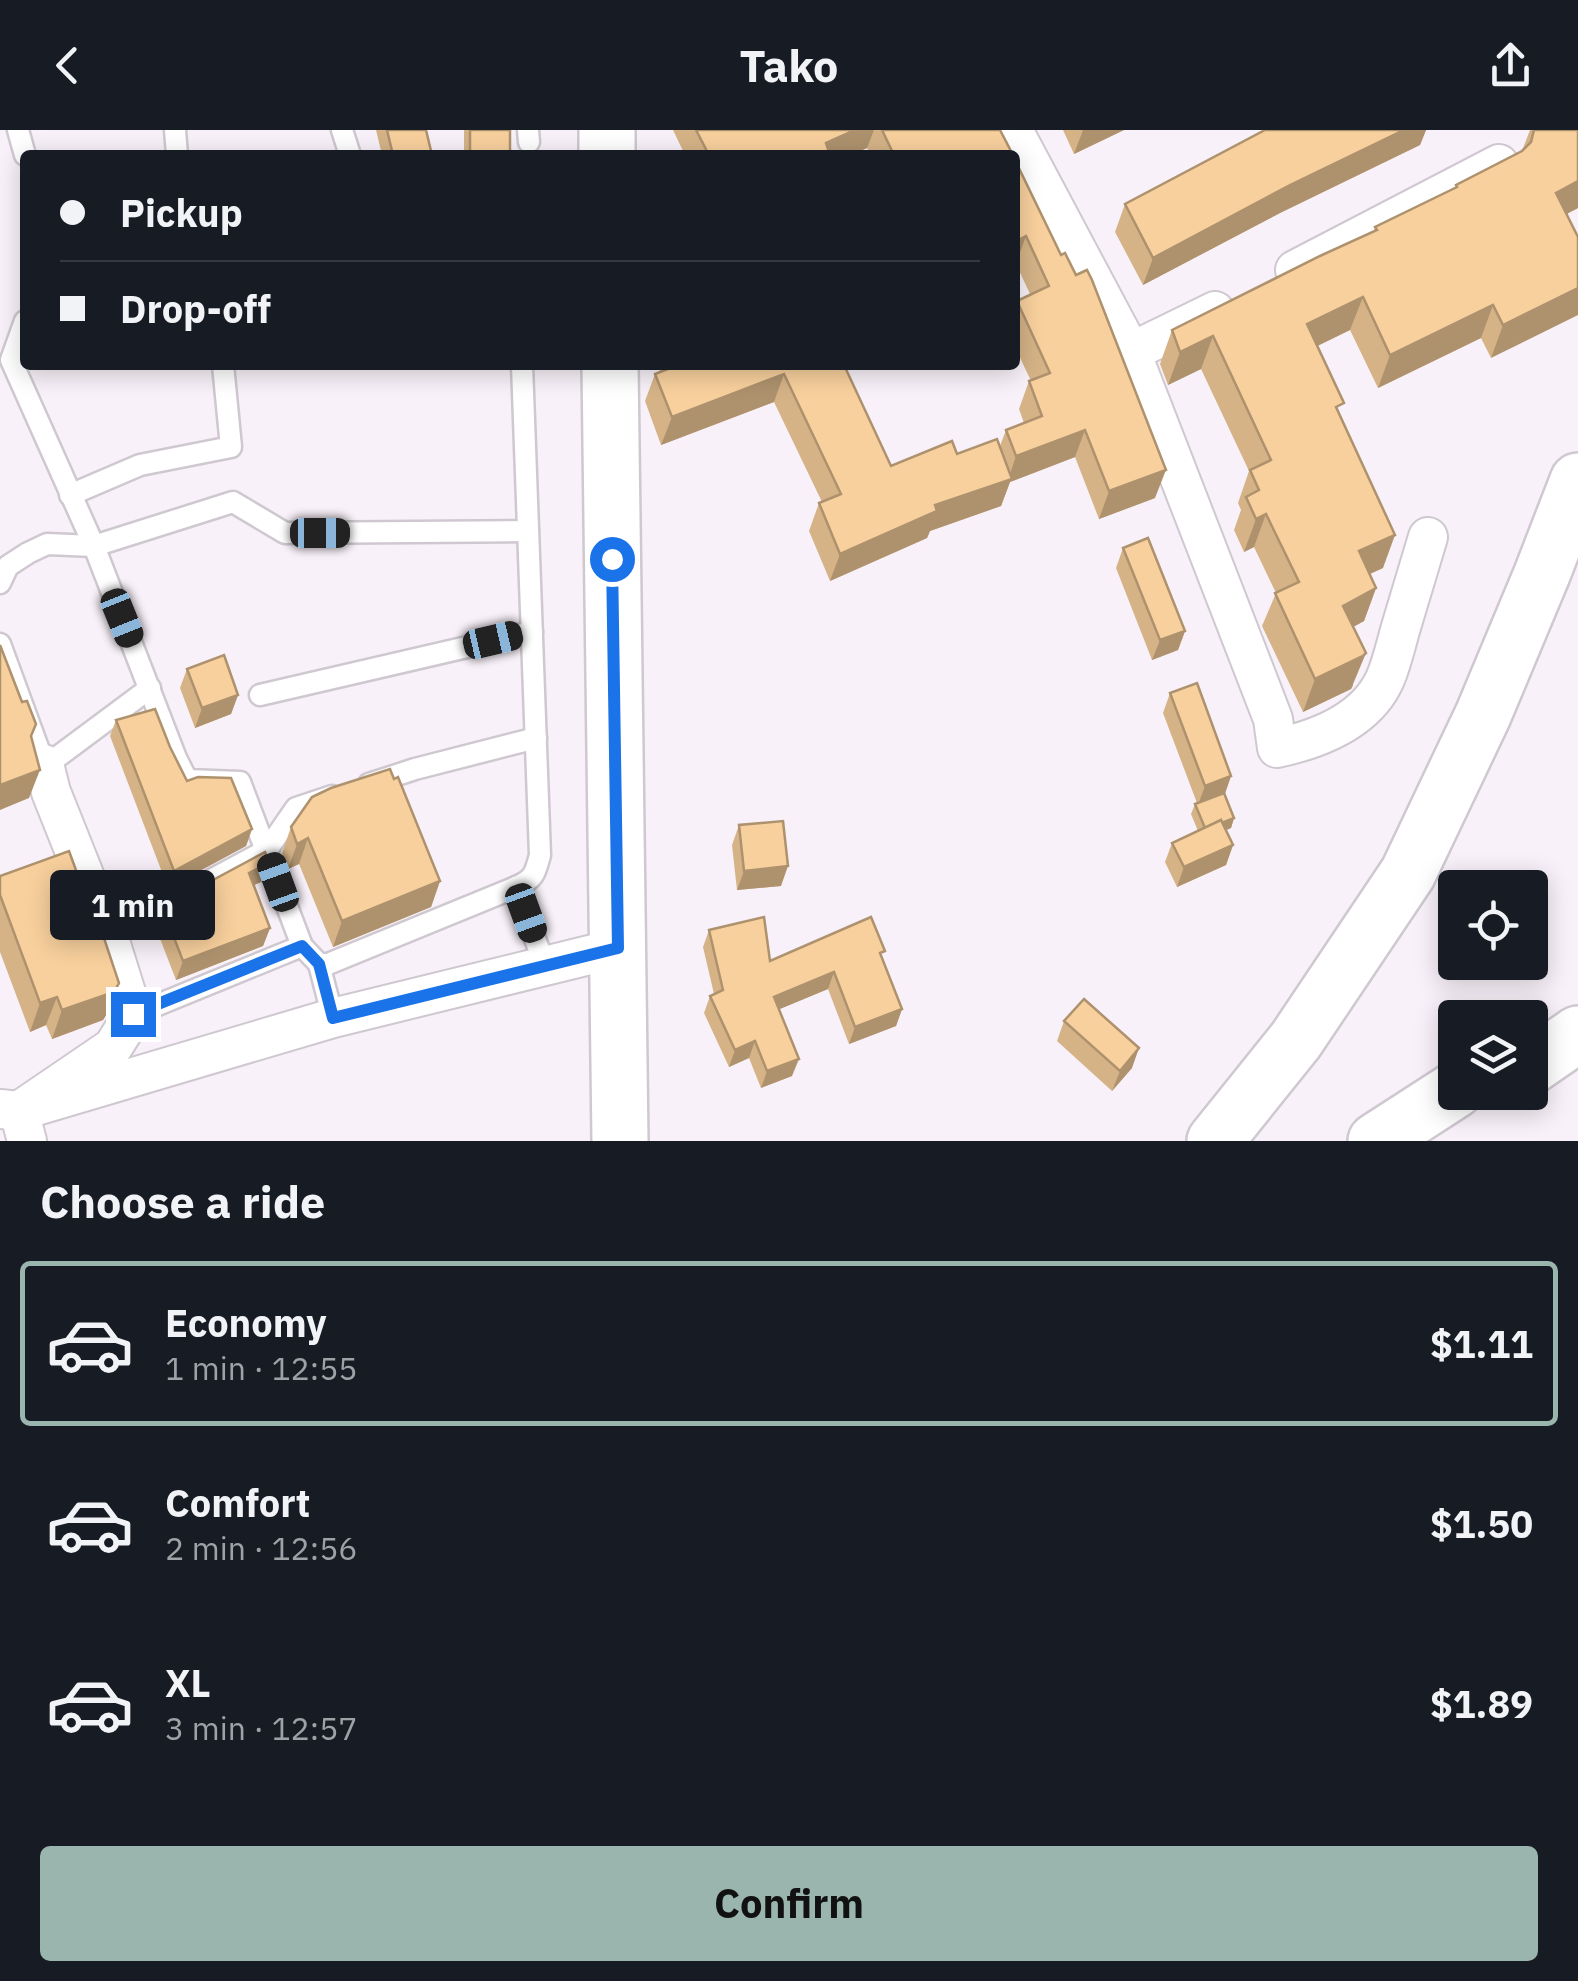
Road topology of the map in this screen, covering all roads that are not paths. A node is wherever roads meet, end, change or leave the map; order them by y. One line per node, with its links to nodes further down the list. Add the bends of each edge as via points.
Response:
1 (1013, 130): 6 (street)
2 (1500, 164): 3 (street)
3 (1273, 282)
4 (1238, 300): 6 (street)
5 (20, 334): 11 (lane, via 11,360)
6 (1132, 352): 13 (street, via 1273,720 1277,748 1330,731 1368,704 1385,680)
7 (223, 370): 11 (lane, via 231,447 140,464)
8 (522, 370): 12 (lane)
9 (610, 370): 26 (main road)
10 (1578, 481): 39 (main road, via 1408,874 1296,1040)
11 (70, 495): 14 (lane)
12 (528, 532): 14 (lane, via 285,533 233,502); 16 (lane)
13 (1428, 537)
14 (94, 546): 15 (lane, via 47,544 8,566); 18 (lane)
15 (0, 584)
16 (532, 632): 19 (lane); 20 (lane)
17 (0, 644): 21 (lane)
18 (150, 688): 21 (lane); 22 (lane, via 187,780 240,782)
19 (260, 695)
20 (536, 738): 22 (lane, via 296,808); 23 (lane, via 540,855 536,874)
21 (44, 764): 24 (street)
22 (267, 850): 24 (lane); 25 (lane)
23 (516, 887): 27 (lane); 28 (lane)
24 (108, 935): 30 (street)
25 (302, 946): 27 (lane); 30 (lane)
26 (618, 948): 28 (street); 38 (main road)
27 (319, 964): 31 (lane)
28 (545, 966): 31 (street)
29 (1578, 1008): 32 (main road)
30 (133, 1014): 37 (street, via 113,1047)
31 (333, 1018): 37 (street)
32 (1548, 1029)
33 (1578, 1034): 34 (main road)
34 (1548, 1055)
35 (1438, 1101): 40 (main road)
36 (1460, 1110): 41 (main road)
37 (15, 1120)
38 (620, 1141)
39 (1215, 1141)
40 (1376, 1141)
41 (1409, 1141)

